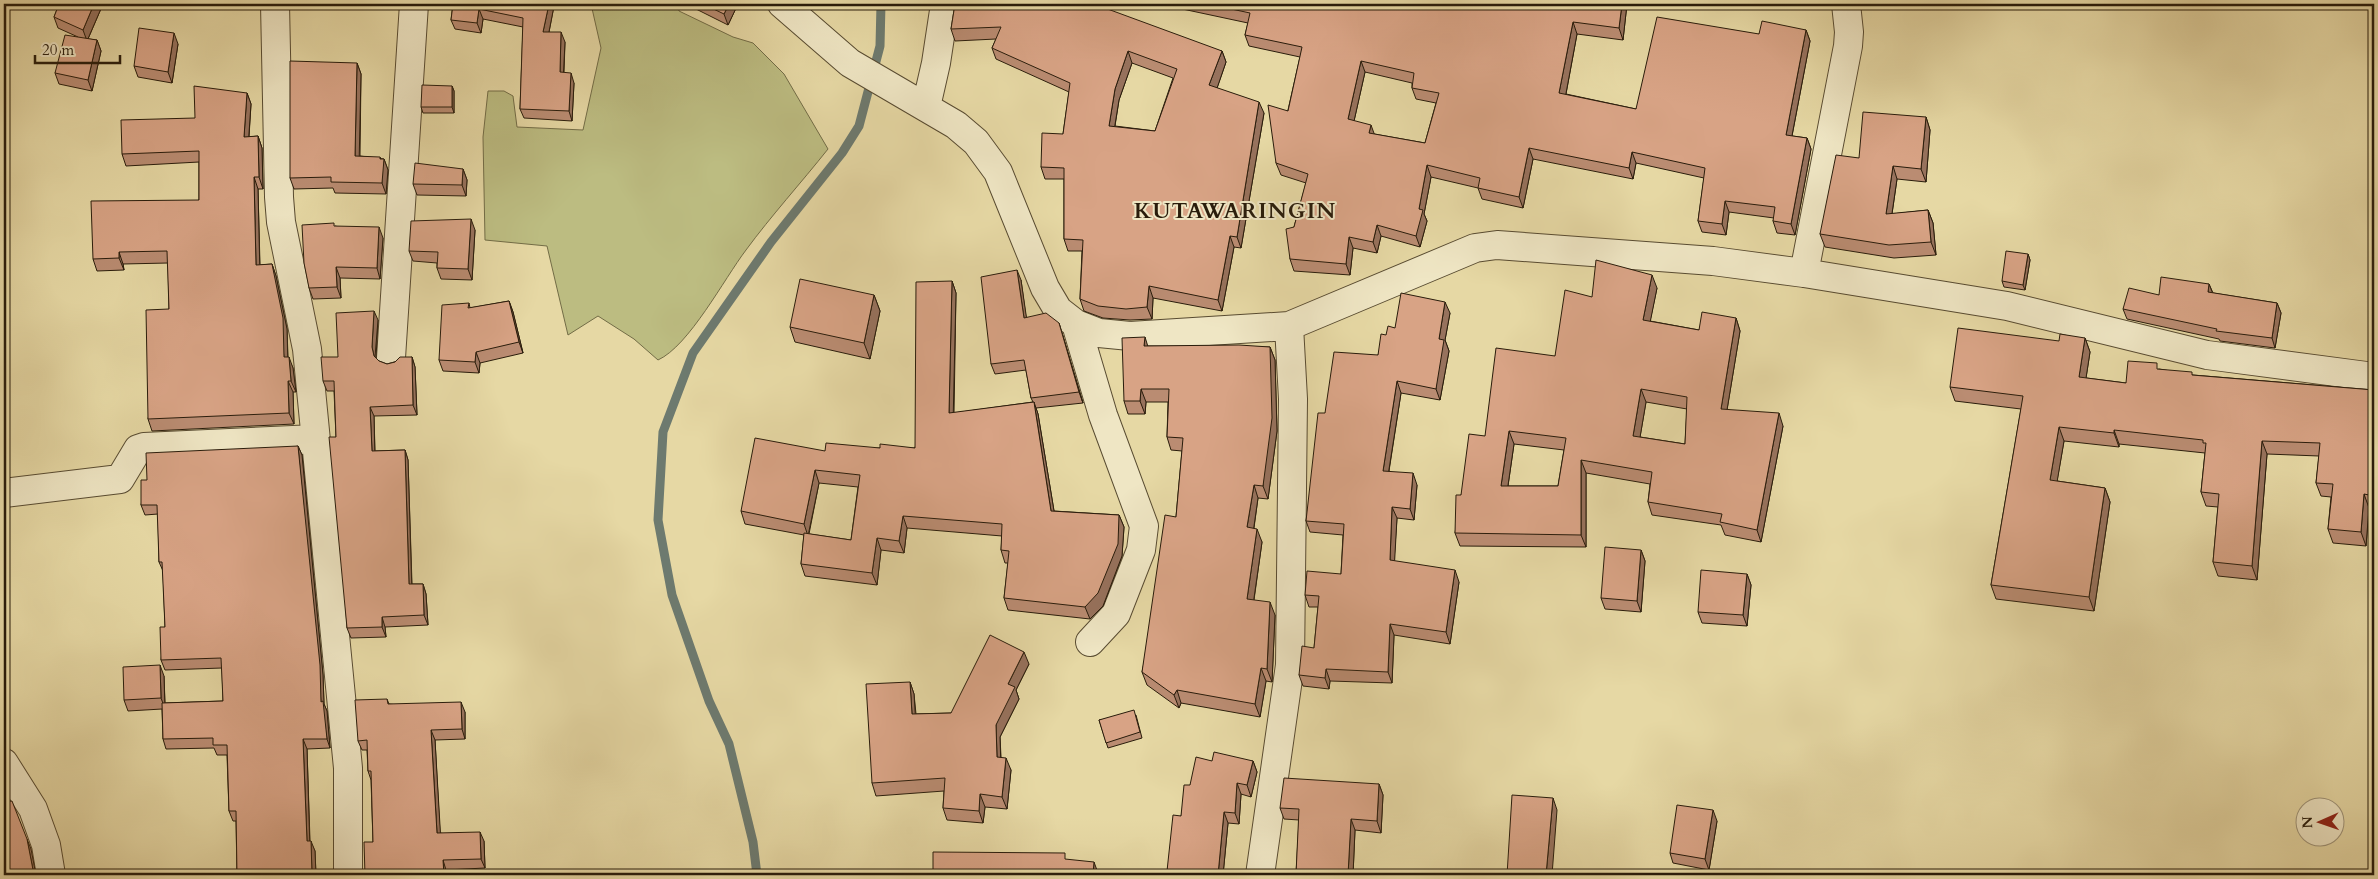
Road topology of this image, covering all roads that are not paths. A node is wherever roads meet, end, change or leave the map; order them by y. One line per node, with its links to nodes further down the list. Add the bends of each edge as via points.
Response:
1 (275, 4): 12 (street, via 281,222 307,349)
2 (414, 4): 10 (street)
3 (782, 4): 6 (street, via 850,63)
4 (945, 4): 6 (street, via 936,63)
5 (1846, 4): 7 (street, via 1848,46)
6 (920, 103): 8 (street, via 956,125 976,142 998,172 1045,288 1058,310)
7 (1804, 273): 9 (street, via 1713,261 1497,245 1475,248); 11 (street, via 2007,306 2207,355)
8 (1076, 324): 9 (street, via 1099,333 1130,336); 14 (street, via 1103,415 1144,526 1141,550 1116,614)
9 (1289, 326): 18 (street, via 1293,399 1290,665)
10 (391, 358)
11 (2374, 377)
12 (315, 439): 13 (street, via 144,447 138,449 120,479); 17 (street, via 348,768)
13 (4, 493)
14 (1090, 642)
15 (4, 763): 16 (street, via 33,809 46,845)
16 (51, 875)
17 (348, 875)
18 (1260, 875)

